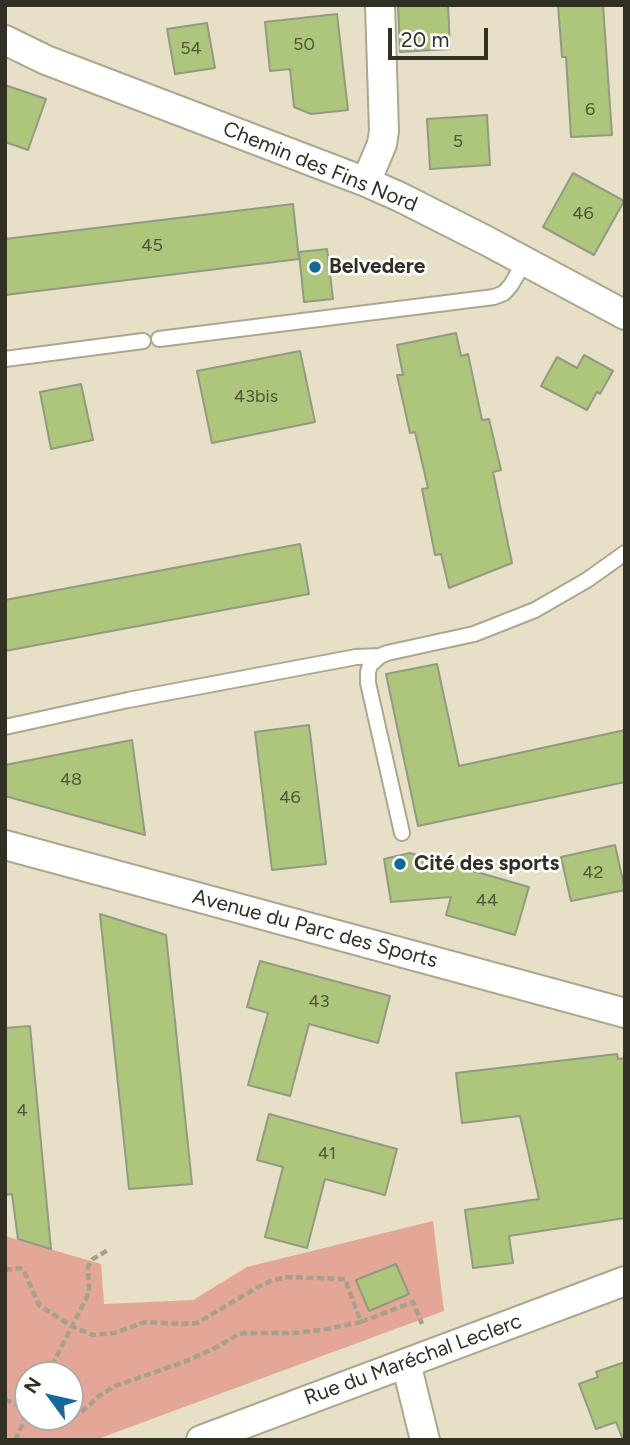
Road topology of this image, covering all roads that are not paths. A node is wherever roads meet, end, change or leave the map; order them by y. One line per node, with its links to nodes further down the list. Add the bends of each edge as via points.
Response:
1 (380, 5): 3 (street, via 384,131)
2 (5, 40): 3 (street, Chemin des Fins Nord, via 46,61)
3 (366, 182): 4 (street, Chemin des Fins Nord)
4 (525, 261): 5 (street, Chemin des Fins Nord); 6 (lane, via 511,285 494,297)
5 (625, 315)
6 (159, 340)
7 (143, 341): 8 (lane)
8 (5, 359)
9 (625, 553): 10 (lane, via 536,610 474,634)
10 (380, 656): 11 (lane); 12 (lane, via 370,664 368,683)
11 (5, 727)
12 (402, 833)
13 (5, 845): 14 (street, Avenue du Parc des Sports)
14 (625, 1013)
15 (625, 1281): 16 (street, Rue du Maréchal Leclerc)
16 (406, 1363): 17 (street, Rue du Maréchal Leclerc); 18 (street)
17 (201, 1440)
18 (425, 1440)

